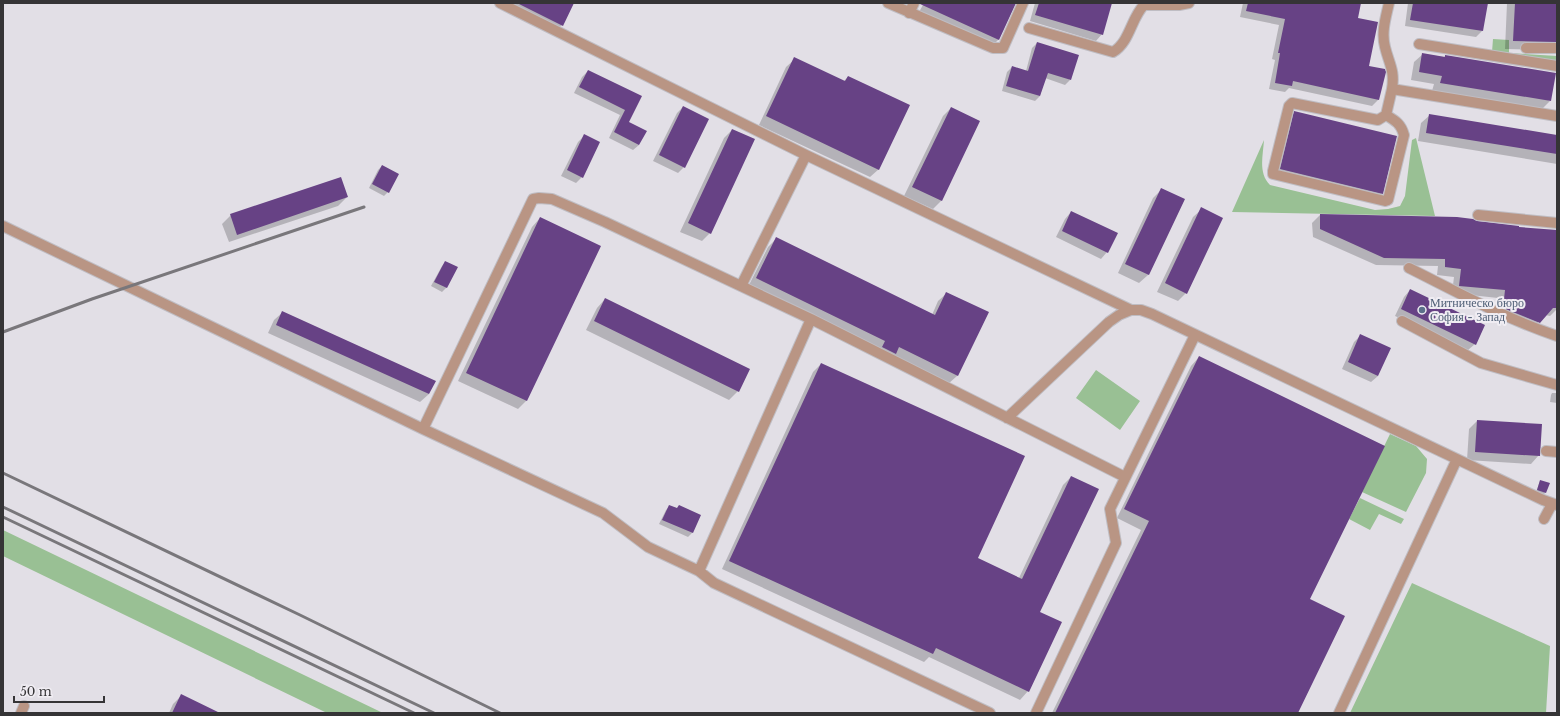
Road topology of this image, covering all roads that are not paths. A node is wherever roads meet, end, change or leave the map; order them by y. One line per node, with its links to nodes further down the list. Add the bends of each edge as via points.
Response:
1 (500, 3): 16 (lane)
2 (888, 3): 7 (lane)
3 (914, 3): 7 (lane)
4 (1023, 3): 7 (lane, via 1003,48 993,48)
5 (1189, 3): 8 (lane, via 1144,5 1138,11 1120,48 1113,52)
6 (1389, 3): 13 (lane, via 1384,37 1394,78)
7 (909, 12)
8 (1029, 28)
9 (1419, 44): 12 (lane)
10 (1526, 48): 11 (lane)
11 (1557, 48)
12 (1557, 66)
13 (1392, 89): 14 (lane); 15 (lane)
14 (1386, 115): 14 (lane, via 1398,122 1404,135 1388,200 1273,174 1289,106 1292,103 1378,120)
15 (1557, 116)
16 (806, 155): 21 (lane); 22 (lane)
17 (1478, 215): 18 (lane)
18 (1557, 223)
19 (3, 226): 29 (lane)
20 (1409, 268): 26 (lane, via 1492,309)
21 (741, 286): 23 (lane); 29 (lane, via 570,206 552,199 533,199)
22 (1131, 310): 25 (lane, via 1152,314); 28 (lane, via 1109,322)
23 (811, 319): 28 (lane); 36 (lane)
24 (1402, 321): 27 (lane, via 1481,363)
25 (1195, 335): 32 (lane); 33 (lane)
26 (1557, 336)
27 (1557, 385)
28 (1007, 418): 33 (lane)
29 (423, 429): 36 (lane, via 603,514 648,547)
30 (1546, 451): 31 (lane)
31 (1557, 452)
32 (1456, 459): 34 (lane); 39 (lane)
33 (1125, 477): 38 (lane, via 1110,510 1116,543)
34 (1555, 505): 35 (lane)
35 (1544, 519)
36 (699, 571): 37 (lane, via 714,583)
37 (990, 713)
38 (1036, 713)
39 (1339, 713)

